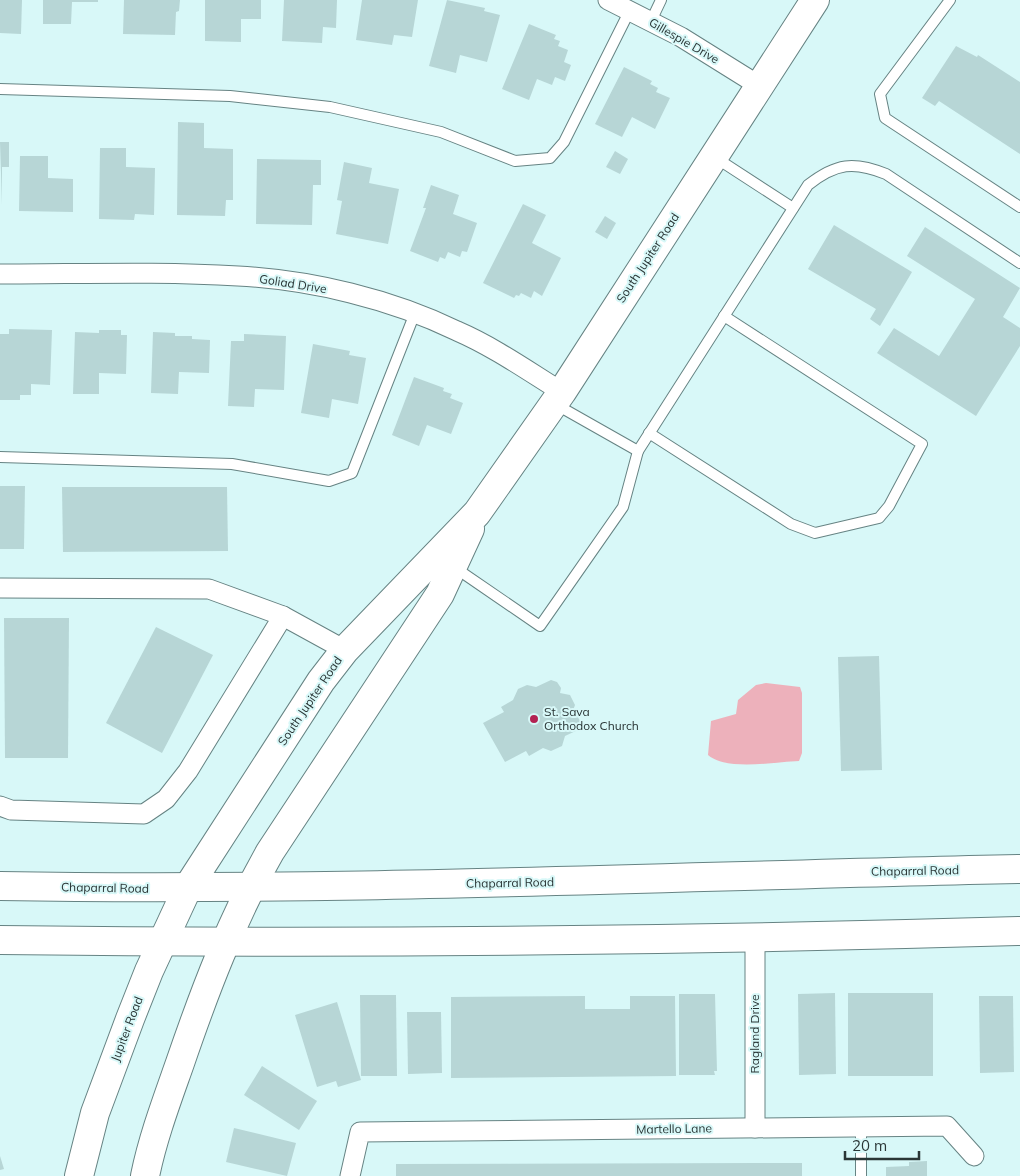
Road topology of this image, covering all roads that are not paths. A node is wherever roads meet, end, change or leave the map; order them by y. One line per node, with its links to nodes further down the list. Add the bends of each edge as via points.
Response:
1 (608, 0): 5 (street, Gillespie Drive)
2 (661, 0): 6 (lane)
3 (815, 0): 7 (main road, South Jupiter Road)
4 (950, 0): 10 (lane, via 880,94 884,118)
5 (630, 10): 6 (street, Gillespie Drive); 8 (lane, via 564,142 550,158 515,161 441,132 330,108 230,96)
6 (651, 21): 7 (street, Gillespie Drive)
7 (758, 85): 9 (main road, South Jupiter Road)
8 (0, 89)
9 (713, 156): 11 (lane); 16 (main road, South Jupiter Road)
10 (1020, 206)
11 (793, 208): 12 (lane, via 808,185 825,172 845,165 866,166 886,174); 15 (lane)
12 (1020, 263)
13 (0, 274): 14 (street, Goliad Drive, via 239,276 339,291)
14 (414, 313): 16 (street, Goliad Drive, via 459,331); 19 (lane, via 352,473 329,481 232,464)
15 (724, 316): 17 (lane); 17 (lane, via 922,444 889,506 880,518 815,533 791,524)
16 (558, 398): 18 (lane); 20 (main road, South Jupiter Road)
17 (649, 433): 18 (lane)
18 (638, 451): 21 (lane, via 623,507 540,626)
19 (0, 458)
20 (477, 513): 21 (main road, South Jupiter Road); 24 (main road, South Jupiter Road)
21 (453, 567): 29 (main road, South Jupiter Road, via 440,594)
22 (0, 588): 23 (street, via 209,589)
23 (282, 616): 24 (street); 25 (street, via 188,771 166,799 144,814 11,810)
24 (345, 650): 28 (main road, South Jupiter Road)
25 (0, 806)
26 (1020, 869): 29 (main road, Chaparral Road)
27 (0, 886): 28 (main road, Chaparral Road)
28 (188, 887): 29 (main road, Chaparral Road); 33 (main road, Jupiter Road)
29 (250, 887): 34 (main road)
30 (1020, 931): 31 (main road)
31 (755, 939): 34 (main road); 36 (street, Ragland Drive)
32 (0, 940): 33 (main road)
33 (163, 942): 34 (main road); 38 (main road, Jupiter Road, via 148,971 95,1113)
34 (224, 942): 39 (main road, via 152,1142)
35 (861, 1127): 36 (street, Martello Lane); 37 (street, Martello Lane, via 947,1126); 41 (lane)
36 (755, 1128): 40 (street, Martello Lane, via 360,1132)
37 (974, 1156)
38 (79, 1176)
39 (145, 1176)
40 (350, 1176)
41 (861, 1176)

